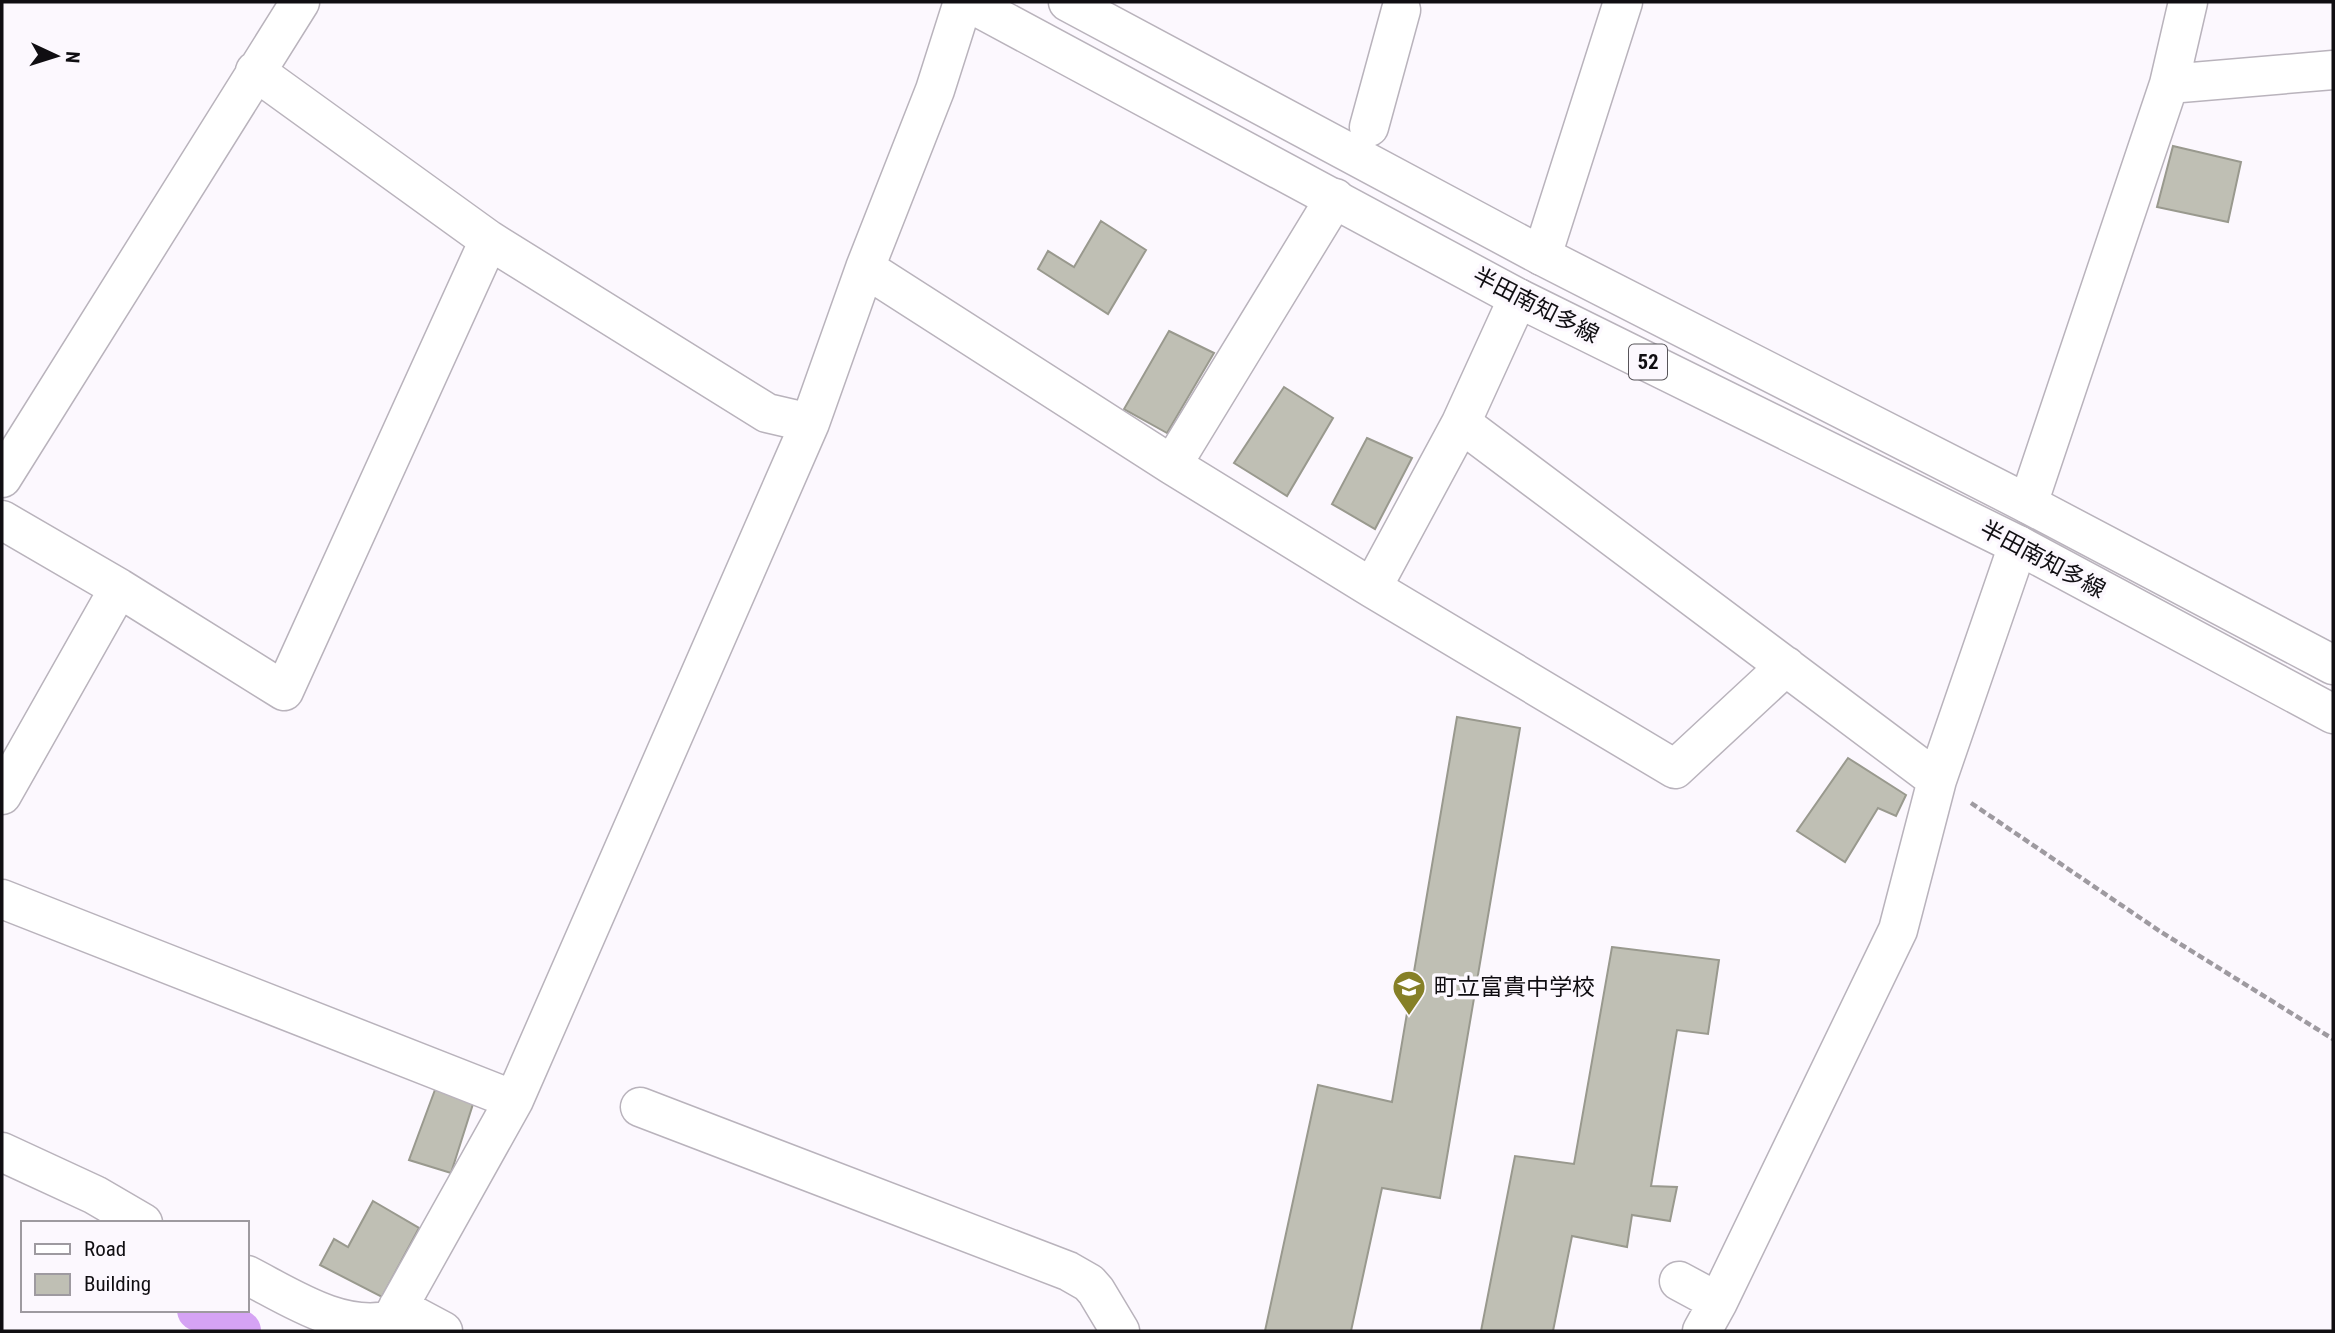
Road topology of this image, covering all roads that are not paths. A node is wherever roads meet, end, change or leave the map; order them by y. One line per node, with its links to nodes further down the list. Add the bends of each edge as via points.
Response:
1 (300, 2): 8 (street)
2 (965, 2): 11 (street, 半田南知多線 / 52); 14 (street)
3 (1068, 2): 13 (street, 半田南知多線 / 52)
4 (1623, 2): 13 (street)
5 (2188, 2): 9 (street)
6 (1398, 9): 10 (street)
7 (2333, 70): 9 (street)
8 (255, 71): 12 (street); 19 (street)
9 (2169, 84): 20 (street)
10 (1370, 127)
11 (1335, 198): 15 (street, 半田南知多線 / 52); 18 (street)
12 (489, 240): 16 (street, via 767,413); 23 (street, via 284,691)
13 (1542, 256): 20 (street, 半田南知多線 / 52)
14 (864, 268): 16 (street); 18 (street)
15 (1518, 298): 17 (street); 22 (street, 半田南知多線 / 52)
16 (810, 423): 31 (street)
17 (1461, 423): 24 (street); 26 (street)
18 (1172, 464): 24 (street)
19 (2, 478)
20 (2028, 504): 25 (street, 半田南知多線 / 52)
21 (2, 520): 23 (street)
22 (2018, 545): 27 (street, 半田南知多線 / 52); 28 (street)
23 (120, 588): 29 (street)
24 (1372, 588): 26 (street, via 1675,769)
25 (2333, 665)
26 (1786, 666): 28 (street)
27 (2333, 714)
28 (1937, 779): 38 (street, via 1898,930)
29 (2, 794)
30 (2, 899): 31 (street)
31 (514, 1100): 37 (street)
32 (640, 1107): 40 (street, via 1068,1271 1096,1291)
33 (2, 1152): 34 (street)
34 (140, 1221)
35 (248, 1276): 37 (street, via 321,1312 355,1321 391,1320)
36 (1679, 1281): 38 (street)
37 (398, 1307): 39 (street)
38 (1710, 1317)
39 (443, 1331)
40 (1120, 1331)

